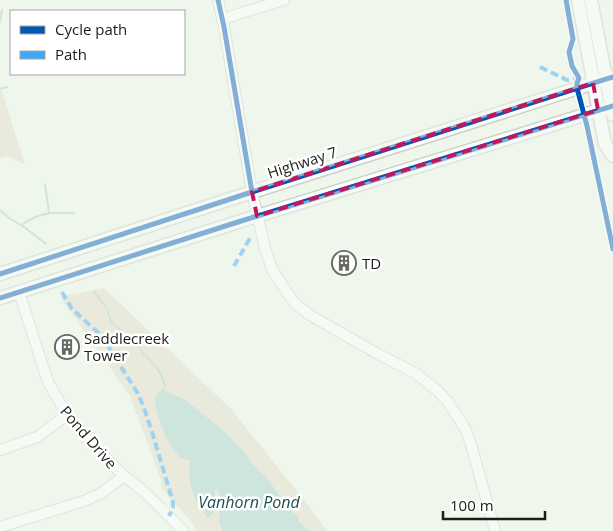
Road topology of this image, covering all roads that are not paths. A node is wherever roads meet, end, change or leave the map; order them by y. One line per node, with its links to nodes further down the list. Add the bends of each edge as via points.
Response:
1 (218, 0): 5 (street)
2 (284, 0): 5 (street)
3 (578, 0): 7 (main road)
4 (590, 0): 6 (main road)
5 (222, 19): 11 (street)
6 (610, 78): 7 (main road, Highway 7); 8 (main road)
7 (593, 83): 9 (main road); 11 (main road, Highway 7)
8 (612, 109): 9 (main road)
9 (598, 110): 10 (main road, via 605,144); 12 (main road)
10 (613, 156)
11 (252, 192): 12 (street); 13 (main road, Highway 7)
12 (256, 211): 14 (main road); 21 (street, via 272,270 295,303 312,317 415,373 448,402 466,430)
13 (0, 274)
14 (19, 292): 15 (main road); 16 (street, Pond Drive, via 48,382)
15 (0, 298)
16 (67, 415): 17 (street, via 37,437); 18 (street, Pond Drive)
17 (0, 450)
18 (124, 476): 19 (street, via 100,494); 20 (street, Pond Drive)
19 (0, 527)
20 (182, 531)
21 (495, 531)

